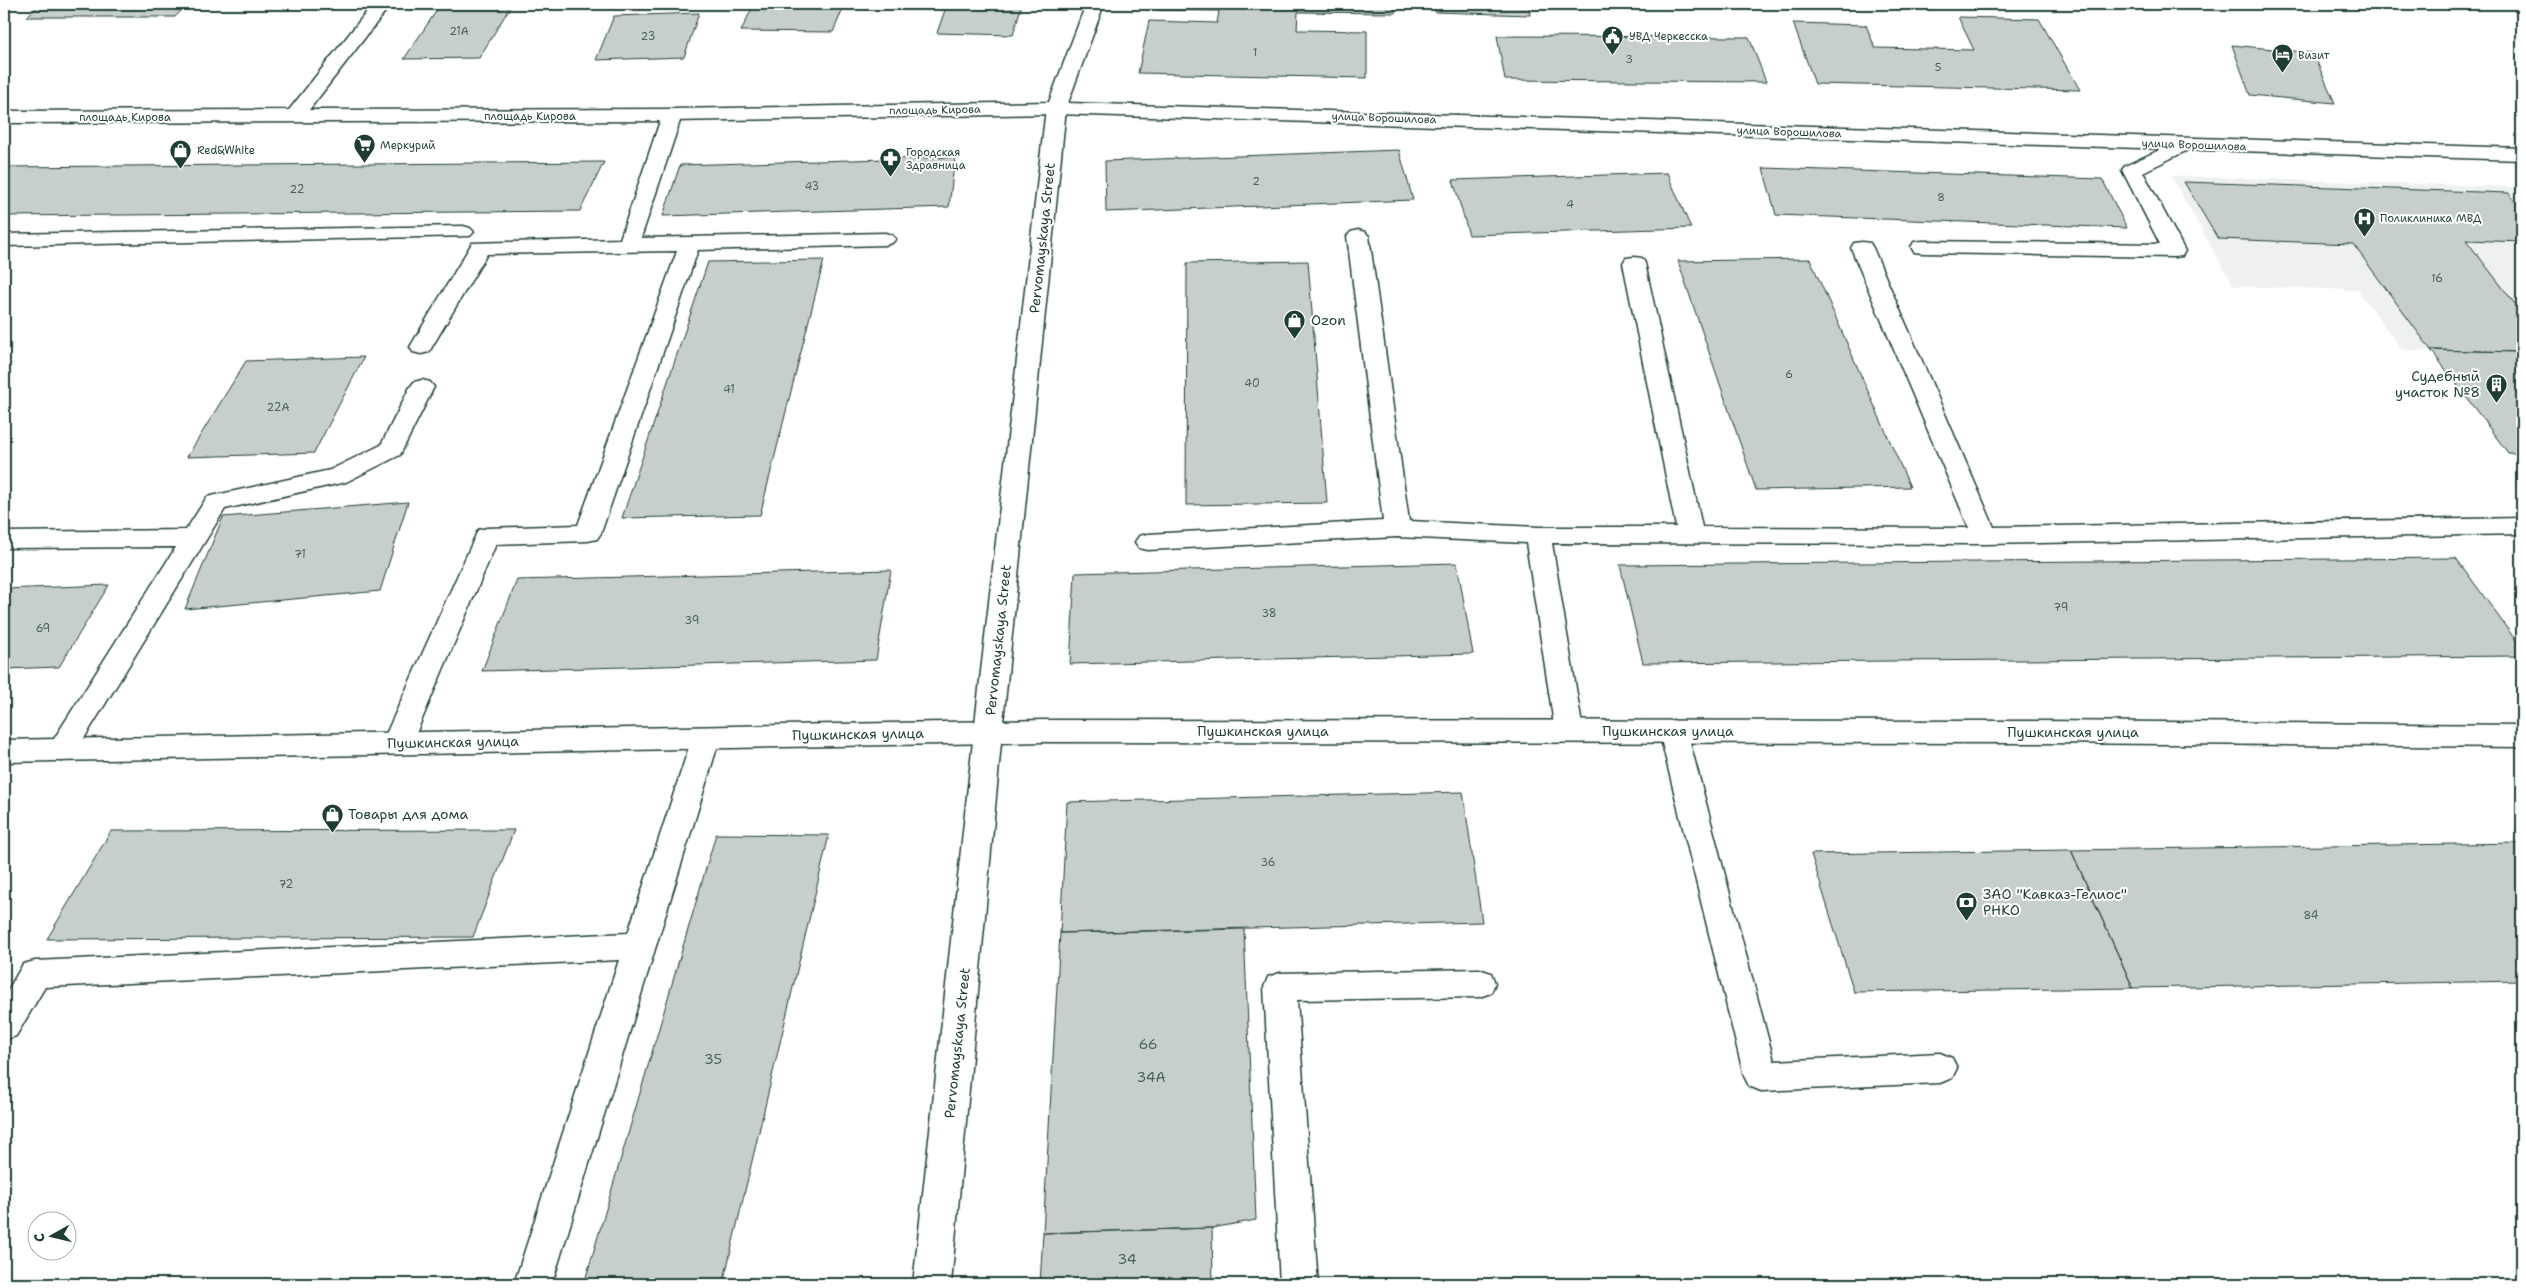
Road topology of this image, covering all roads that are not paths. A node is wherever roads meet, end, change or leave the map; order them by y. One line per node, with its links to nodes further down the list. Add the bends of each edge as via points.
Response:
1 (382, 4): 4 (street)
2 (1095, 4): 3 (street, Pervomayskaya Street)
3 (1056, 108): 5 (street, площадь Кирова); 7 (street, улица Ворошилова); 30 (street, Pervomayskaya Street)
4 (295, 116): 5 (street, площадь Кирова); 6 (street, площадь Кирова)
5 (672, 116): 14 (street)
6 (4, 117)
7 (2183, 145): 8 (street, улица Ворошилова); 15 (street, via 2132,170 2174,251)
8 (2522, 154)
9 (464, 232): 12 (street)
10 (1358, 236): 21 (street)
11 (884, 238): 13 (street)
12 (4, 240)
13 (690, 244): 14 (street); 33 (street, via 588,533 486,536)
14 (628, 245): 18 (street, via 480,248)
15 (1922, 247)
16 (1862, 248): 24 (street)
17 (1634, 263): 23 (street)
18 (421, 347)
19 (422, 387): 25 (street, via 391,450 337,476 216,503)
20 (2521, 528): 24 (street)
21 (1397, 529): 22 (street); 27 (street)
22 (1538, 535): 23 (street); 28 (street)
23 (1691, 535): 24 (street)
24 (1985, 536)
25 (194, 538): 26 (street); 34 (street)
26 (4, 540)
27 (1148, 542)
28 (1569, 731): 29 (street, Пушкинская улица); 30 (street, Пушкинская улица)
29 (1673, 731): 31 (street, Пушкинская улица); 39 (street, via 1761,1076)
30 (988, 732): 32 (street, Пушкинская улица); 41 (street, Pervomayskaya Street)
31 (2522, 736)
32 (706, 738): 33 (street, Пушкинская улица); 36 (street)
33 (397, 743): 34 (street, Пушкинская улица)
34 (62, 750): 35 (street, Пушкинская улица)
35 (4, 751)
36 (641, 946): 38 (street, via 35,974); 40 (street)
37 (1479, 983): 42 (street, via 1280,987)
38 (4, 1026)
39 (1940, 1068)
40 (533, 1284)
41 (932, 1284)
42 (1299, 1284)

